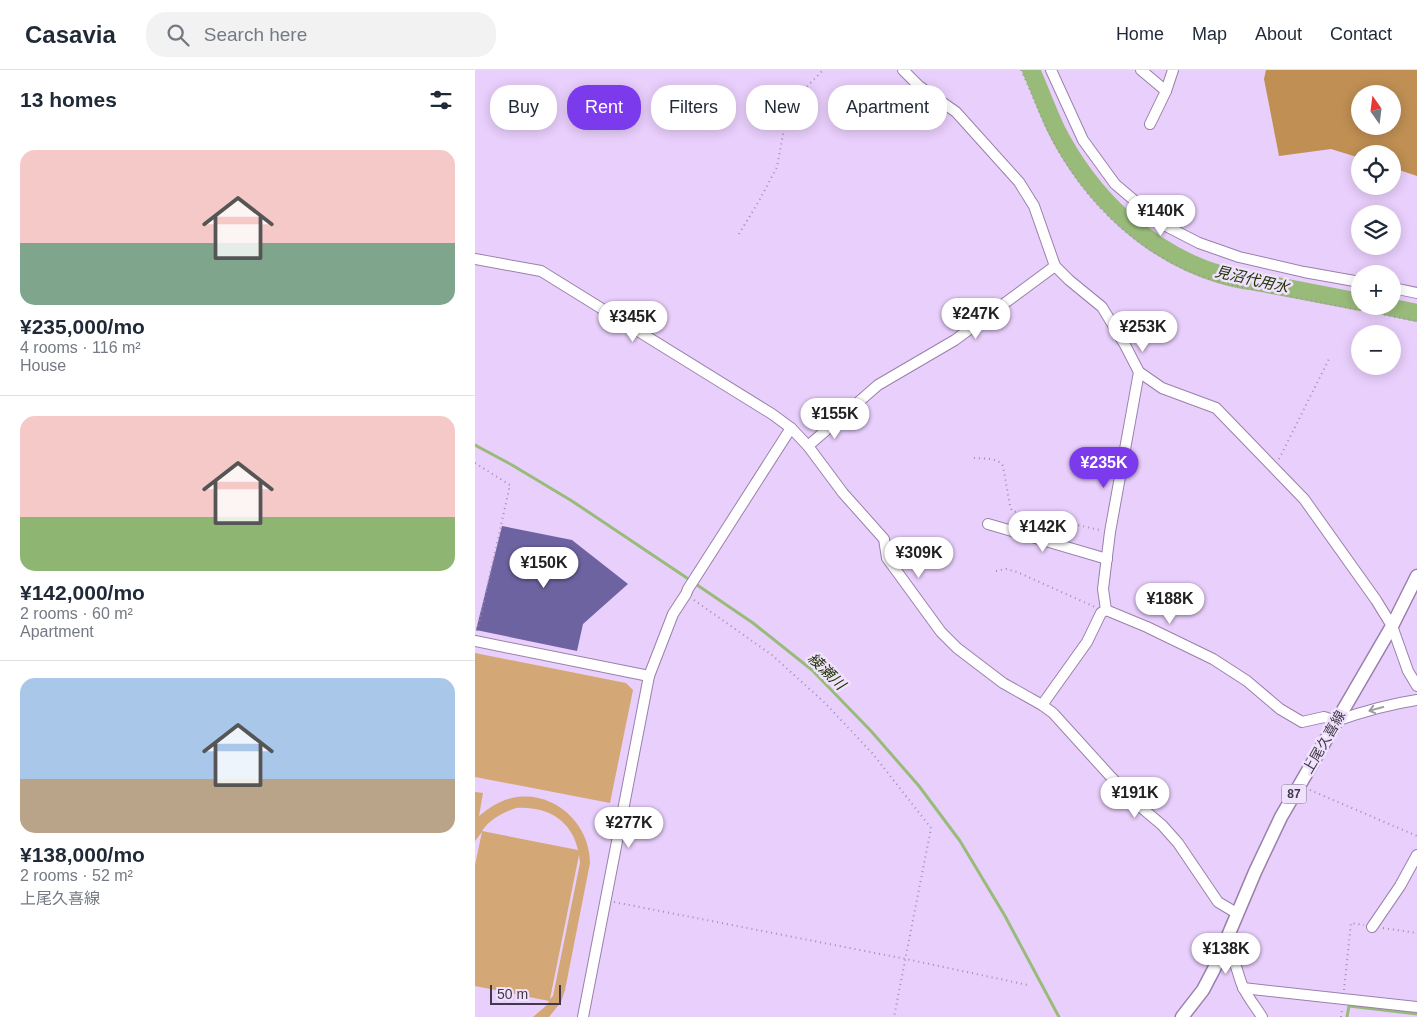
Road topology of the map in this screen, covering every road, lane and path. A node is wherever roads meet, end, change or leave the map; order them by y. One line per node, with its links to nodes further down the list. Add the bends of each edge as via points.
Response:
1 (823, 70): 8 (path, via 794,100 783,128 777,167)
2 (903, 70): 10 (street, via 919,86 957,112 1019,182 1034,206)
3 (1051, 70): 11 (street, via 1083,140 1115,184 1162,224 1199,243 1239,257)
4 (1141, 70): 6 (street)
5 (1173, 70): 6 (street)
6 (1166, 91): 7 (street)
7 (1150, 124)
8 (739, 234)
9 (475, 259): 16 (street, via 541,271)
10 (1055, 266): 15 (street, via 1102,307); 17 (street, via 955,340 878,385)
11 (1351, 280)
12 (1401, 290): 13 (street)
13 (1417, 293)
14 (1329, 360): 20 (path)
15 (1139, 372): 20 (street, via 1162,388 1216,408); 22 (street)
16 (791, 428): 17 (street); 26 (street)
17 (809, 446): 33 (street, via 884,539 887,558 941,632 1003,683)
18 (974, 458): 22 (path, via 1001,462 1012,510)
19 (475, 463): 29 (path, via 510,485)
20 (1275, 468): 28 (street, via 1304,499)
21 (988, 524): 23 (street)
22 (1109, 532): 23 (street)
23 (1107, 559): 27 (street)
24 (996, 572): 27 (path, via 1006,569 1017,572)
25 (1417, 576): 28 (main road, 上尾久喜線 / 87)
26 (686, 594): 30 (street, via 673,614); 43 (path, via 772,655 819,698 873,754 931,828)
27 (1104, 611): 33 (street, via 1087,642); 34 (street, via 1147,627 1213,660 1247,680 1280,709 1301,722 1324,717)
28 (1392, 626): 31 (street, via 1408,671); 34 (main road, 上尾久喜線 / 87)
29 (475, 641): 30 (street)
30 (649, 676): 38 (street)
31 (1417, 686)
32 (1417, 700): 34 (street, one-way to 34)
33 (1042, 705): 39 (street, via 1179,843 1218,902)
34 (1336, 721): 35 (main road, 上尾久喜線 / 87)
35 (1299, 785): 36 (path); 39 (main road, 上尾久喜線 / 87, via 1265,850)
36 (1417, 836)
37 (1417, 855): 40 (street)
38 (606, 900): 43 (path); 48 (street)
39 (1238, 914): 42 (main road, 上尾久喜線 / 87)
40 (1372, 927): 41 (path); 46 (path, via 1351,923)
41 (1417, 933)
42 (1223, 950): 45 (street, via 1231,955); 50 (main road, 上尾久喜線 / 87, via 1203,990)
43 (906, 959): 44 (path); 49 (path)
44 (1028, 985)
45 (1243, 988): 46 (street); 51 (street)
46 (1343, 998): 47 (street)
47 (1417, 1007)
48 (583, 1017)
49 (894, 1017)
50 (1182, 1017)
51 (1262, 1017)

